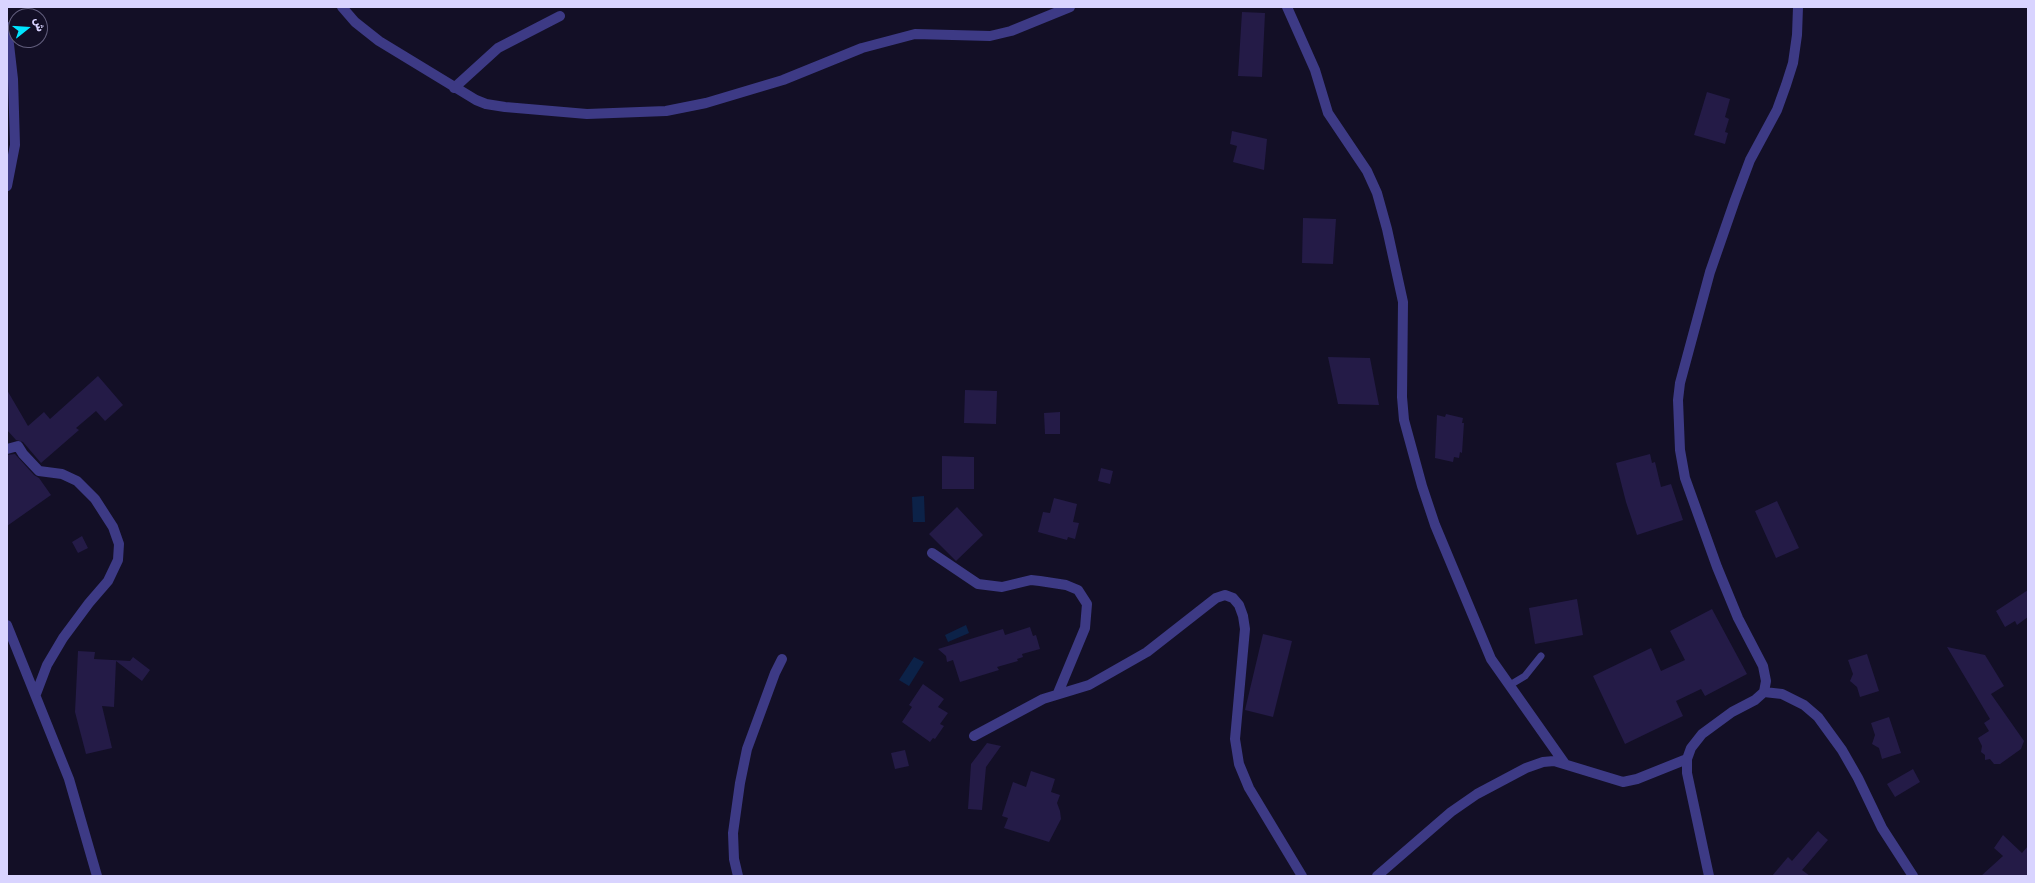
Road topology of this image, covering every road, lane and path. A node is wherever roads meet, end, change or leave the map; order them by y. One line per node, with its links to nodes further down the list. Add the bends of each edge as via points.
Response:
1 (342, 7): 7 (street, via 355,22 379,41)
2 (1070, 7): 7 (street, via 1011,31 990,36 916,34 862,48 783,80 706,103 666,111 587,114 539,111 486,104)
3 (1288, 7): 14 (street, via 1315,70 1328,113 1367,171 1377,193 1403,302 1404,420 1422,486 1441,540 1491,659)
4 (1798, 7): 15 (street, via 1793,63 1777,110 1750,160 1734,200 1710,272 1680,383 1678,400 1680,450 1685,478 1723,582 1763,666 1766,681)
5 (560, 16): 7 (street, via 498,48)
6 (7, 27): 8 (street, via 13,79 15,145)
7 (454, 88)
8 (7, 186)
9 (7, 449): 17 (street, via 18,446 39,471 62,474 77,481 95,499 113,526 119,544 118,560 108,581 63,638 47,665)
10 (932, 553): 16 (street, via 978,584 1002,587 1031,580 1066,585 1078,590 1087,604 1085,628)
11 (7, 625): 17 (street)
12 (1541, 656): 14 (lane, via 1525,676)
13 (782, 659): 22 (street, via 747,749 740,783 733,833 734,859)
14 (1510, 685): 20 (street)
15 (1764, 692): 19 (street, via 1702,734 1691,748); 26 (street, via 1792,698 1818,717 1842,750 1882,828)
16 (1058, 693): 18 (street); 23 (street, via 1089,685 1146,652 1216,598 1233,598 1239,605 1245,629 1236,739 1239,764 1249,788)
17 (36, 694): 21 (street, via 69,779)
18 (974, 736)
19 (1687, 759): 20 (street, via 1623,782); 25 (street, via 1687,773)
20 (1565, 764): 24 (street, via 1542,762 1477,794 1429,829)
21 (98, 876)
22 (738, 876)
23 (1302, 876)
24 (1377, 876)
25 (1709, 876)
26 (1913, 876)

